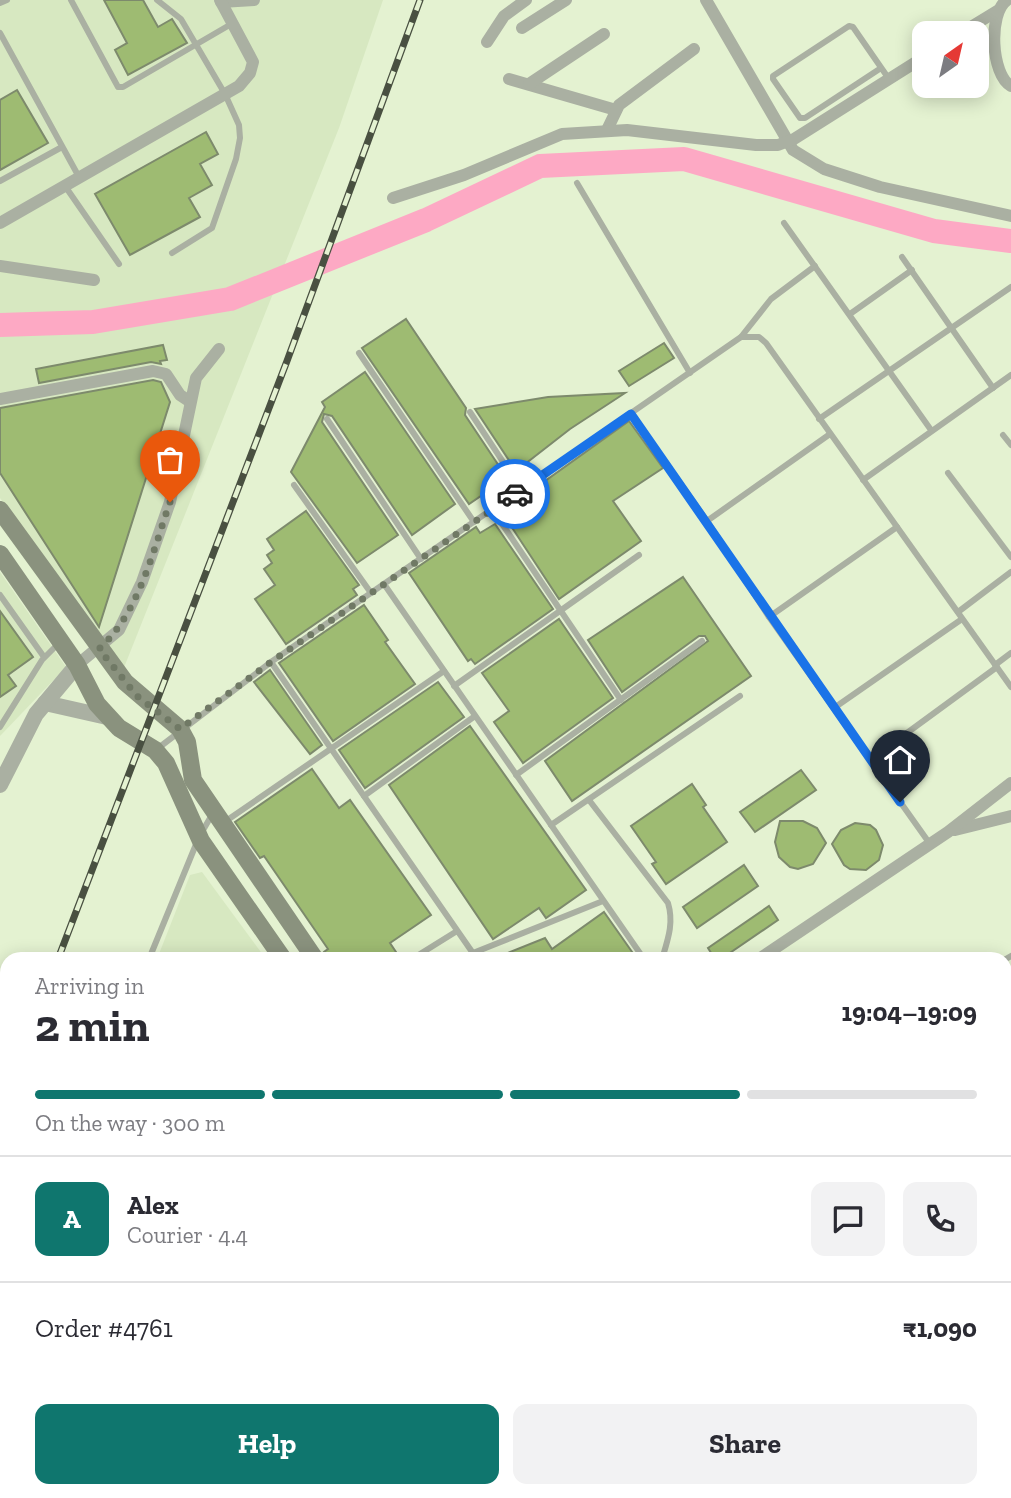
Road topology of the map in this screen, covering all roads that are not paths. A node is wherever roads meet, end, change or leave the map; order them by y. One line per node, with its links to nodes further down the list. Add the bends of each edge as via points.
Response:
1 (7, 0): 10 (lane)
2 (71, 0): 18 (lane, via 117,87 123,88)
3 (157, 0): 18 (lane, via 181,19)
4 (254, 0): 9 (street)
5 (526, 0): 17 (street, via 504,16)
6 (566, 0): 14 (street)
7 (706, 0): 28 (street)
8 (1007, 0): 11 (street)
9 (221, 1): 13 (street)
10 (0, 3)
11 (997, 11): 12 (street); 24 (street, via 997,64 1000,76)
12 (981, 21)
13 (233, 23): 18 (lane); 25 (street, via 253,62 239,86)
14 (522, 28)
15 (0, 33): 29 (lane)
16 (604, 34): 23 (street)
17 (486, 42)
18 (196, 45): 25 (lane)
19 (694, 49): 26 (street)
20 (912, 62): 21 (street)
21 (885, 74): 21 (lane, via 849,26 773,79 800,118 805,118); 28 (street)
22 (509, 79): 23 (street)
23 (529, 85): 26 (street)
24 (1011, 86)
25 (225, 94): 30 (street); 38 (lane, via 239,125 236,159 212,228)
26 (616, 110): 27 (street)
27 (607, 130): 28 (street, via 756,145); 34 (street, via 562,134 464,175)
28 (786, 142): 35 (street, via 824,169 880,187)
29 (62, 147): 30 (lane); 31 (lane)
30 (79, 177): 33 (street)
31 (0, 181)
32 (577, 183): 52 (lane)
33 (65, 186): 36 (street); 40 (lane)
34 (393, 198)
35 (1011, 216)
36 (0, 223)
37 (784, 223): 42 (lane)
38 (172, 253)
39 (902, 257): 43 (lane)
40 (119, 264)
41 (0, 266): 44 (street)
42 (815, 266): 46 (lane); 48 (lane, via 771,299)
43 (912, 270): 46 (lane); 47 (lane)
44 (93, 280)
45 (1011, 286): 47 (lane)
46 (849, 314): 51 (lane)
47 (951, 327): 51 (lane); 54 (lane)
48 (741, 337): 52 (lane); 60 (lane, via 758,337 766,343)
49 (219, 349): 56 (street, via 196,377)
50 (359, 353): 72 (lane)
51 (888, 369): 60 (lane); 61 (lane)
52 (690, 373): 58 (lane)
53 (1011, 375): 54 (lane)
54 (993, 387): 61 (lane)
55 (0, 399): 56 (street, via 153,371 166,374)
56 (189, 401): 87 (street, via 170,502 142,582 119,630)
57 (470, 412): 68 (lane)
58 (631, 414): 68 (lane); 71 (lane)
59 (327, 419): 77 (lane)
60 (819, 419): 62 (lane)
61 (931, 430): 66 (lane)
62 (830, 434): 66 (lane); 71 (lane)
63 (1003, 435): 64 (lane)
64 (1011, 446)
65 (948, 472): 76 (lane)
66 (863, 480): 73 (lane)
67 (294, 485): 80 (lane)
68 (521, 489): 69 (lane)
69 (492, 509): 72 (lane); 82 (lane)
70 (0, 510): 87 (main road)
71 (707, 520): 84 (lane)
72 (474, 522): 77 (lane)
73 (897, 527): 83 (lane); 84 (lane)
74 (0, 554): 86 (main road)
75 (639, 555): 82 (lane)
76 (1011, 557)
77 (421, 559): 79 (lane)
78 (1011, 572): 83 (lane)
79 (384, 584): 80 (lane); 93 (lane)
80 (371, 593): 90 (lane)
81 (0, 595): 89 (lane)
82 (560, 611): 94 (lane); 97 (lane)
83 (960, 615): 92 (lane); 99 (lane)
84 (769, 617): 99 (lane)
85 (702, 641): 97 (lane)
86 (61, 642): 89 (lane); 91 (main road)
87 (99, 649): 91 (street); 103 (main road, via 137,696)
88 (1011, 653): 92 (lane)
89 (44, 657): 102 (lane)
90 (271, 662): 103 (lane); 105 (lane)
91 (77, 665): 98 (street); 101 (main road)
92 (996, 666): 95 (lane); 106 (lane)
93 (444, 671): 94 (lane); 105 (lane)
94 (454, 686): 100 (lane)
95 (1011, 687)
96 (740, 696): 112 (lane)
97 (621, 700): 108 (lane)
98 (45, 703): 101 (street); 107 (street)
99 (834, 708): 106 (lane)
100 (475, 716): 108 (lane); 111 (lane)
101 (107, 717): 104 (main road)
102 (0, 727)
103 (180, 729): 104 (lane); 114 (main road, via 187,742 193,780)
104 (155, 750): 117 (main road)
105 (332, 751): 111 (lane); 114 (lane)
106 (870, 760): 118 (lane)
107 (4, 766): 110 (street)
108 (516, 775): 115 (lane)
109 (1011, 783): 116 (street)
110 (0, 785)
111 (363, 796): 120 (lane)
112 (589, 800): 115 (lane); 128 (lane, via 668,903 670,934)
113 (1011, 816): 116 (street)
114 (218, 818): 117 (lane); 123 (main road)
115 (551, 825): 119 (lane)
116 (948, 832): 118 (street)
117 (199, 837): 121 (lane); 122 (main road)
118 (930, 844): 129 (street)
119 (603, 901): 126 (lane); 127 (lane)
120 (457, 931): 124 (lane); 125 (lane)
121 (152, 952)
122 (278, 952)
123 (310, 952)
124 (423, 952)
125 (472, 952)
126 (484, 952)
127 (639, 952)
128 (664, 952)
129 (779, 952)

